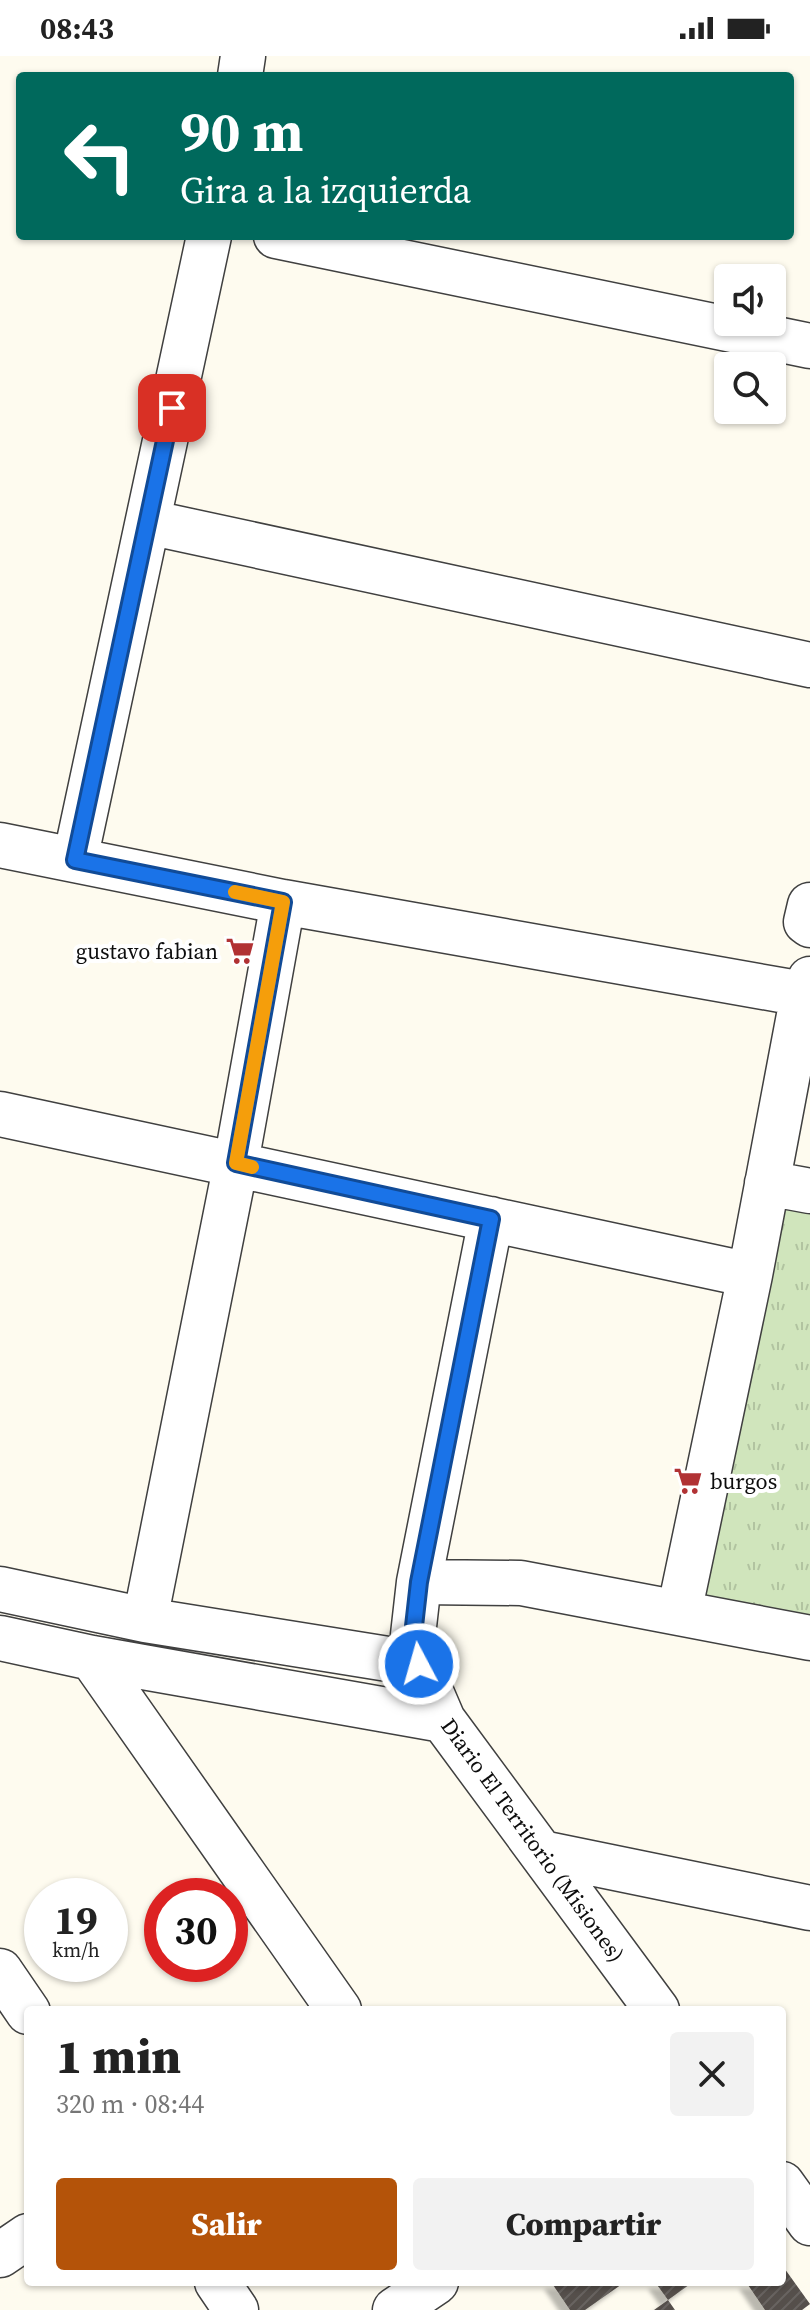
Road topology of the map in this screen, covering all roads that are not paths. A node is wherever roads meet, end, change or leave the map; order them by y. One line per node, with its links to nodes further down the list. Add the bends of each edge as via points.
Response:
1 (208, 240): 4 (street)
2 (295, 240): 3 (street)
3 (810, 346)
4 (148, 522): 5 (street); 7 (street)
5 (810, 665)
6 (0, 845): 7 (street)
7 (75, 860): 8 (street)
8 (283, 902): 11 (street); 13 (street)
9 (810, 905): 10 (street)
10 (810, 925)
11 (807, 987): 14 (street)
12 (0, 1114): 13 (street)
13 (236, 1163): 16 (street); 21 (street)
14 (767, 1183): 15 (street); 17 (street)
15 (810, 1191)
16 (491, 1219): 17 (street); 18 (street, Diario El Territorio (Misiones))
17 (750, 1275): 20 (street)
18 (419, 1582): 20 (street, via 521,1583); 25 (street, Diario El Territorio (Misiones), via 413,1635)
19 (0, 1589): 21 (street)
20 (679, 1613): 23 (street)
21 (145, 1620): 25 (street)
22 (0, 1638): 24 (street)
23 (810, 1638)
24 (92, 1658): 26 (street); 31 (street)
25 (419, 1664): 26 (street, Diario El Territorio (Misiones))
26 (443, 1720): 27 (street, Diario El Territorio (Misiones))
27 (542, 1853): 28 (street); 32 (street, Diario El Territorio (Misiones))
28 (810, 1908)
29 (0, 1971): 30 (street)
30 (24, 2006)
31 (336, 2006)
32 (654, 2006)
33 (786, 2161): 34 (street)
34 (810, 2164)
35 (786, 2190): 36 (street)
36 (810, 2223)
37 (24, 2239): 38 (street)
38 (0, 2255)
39 (220, 2286): 41 (street)
40 (430, 2286): 42 (street)
41 (236, 2310)
42 (395, 2310)

